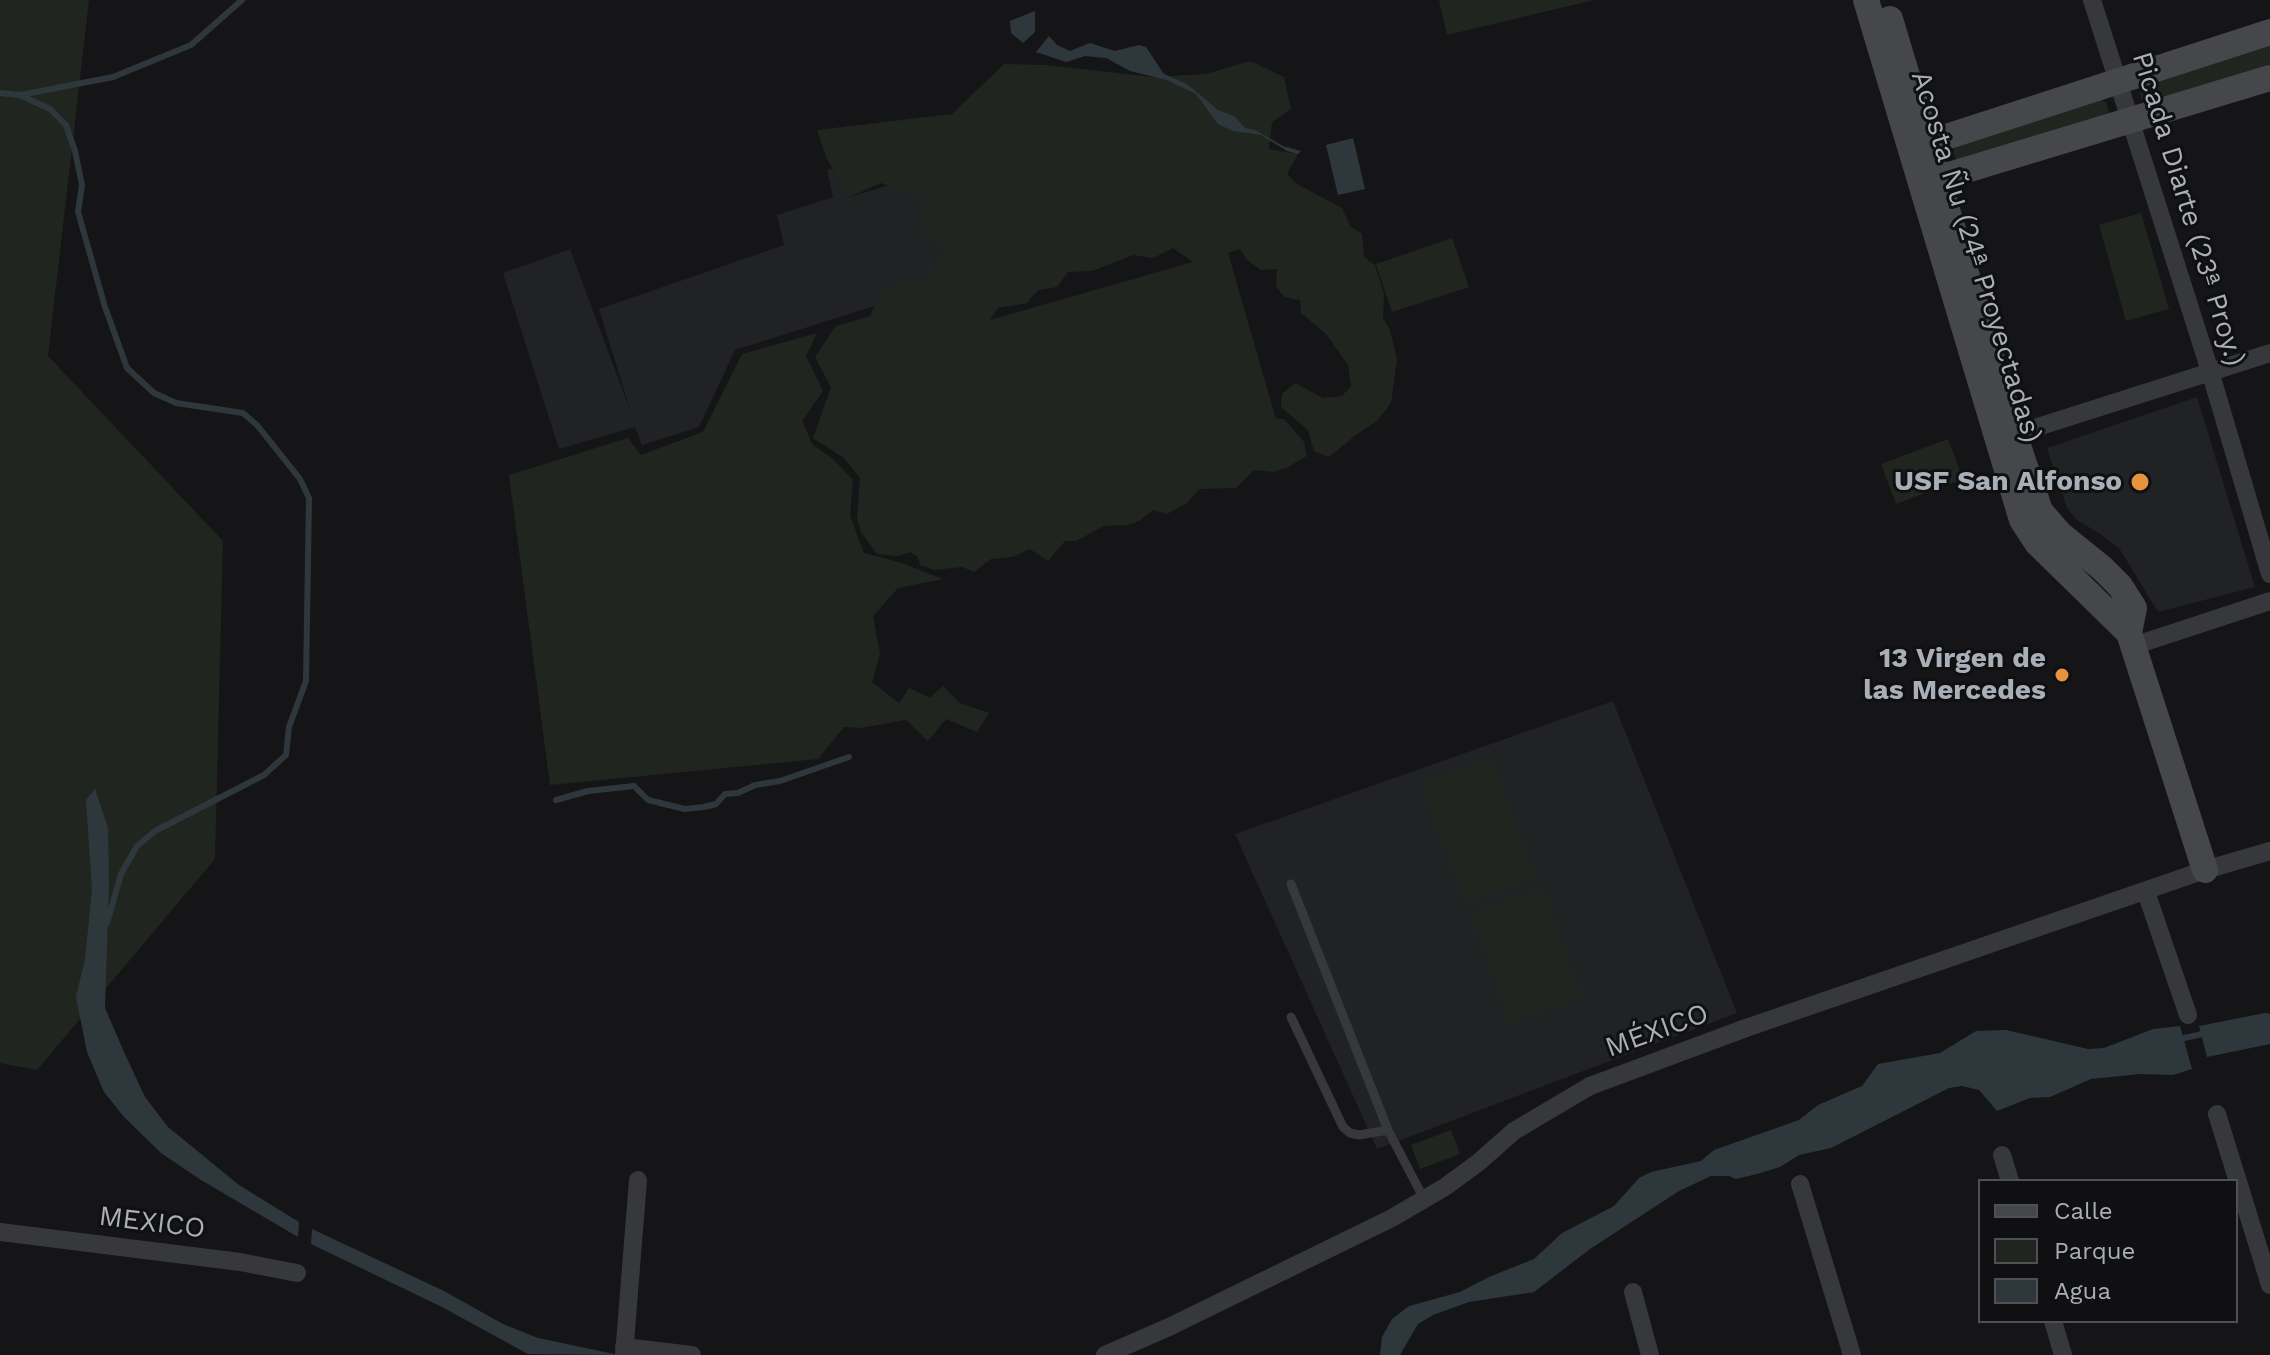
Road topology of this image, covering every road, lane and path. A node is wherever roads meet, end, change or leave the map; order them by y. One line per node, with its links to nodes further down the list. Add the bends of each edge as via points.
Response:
1 (1866, 0): 8 (street, Acosta Ñu (24ª Proyectadas))
2 (1885, 0): 8 (street, Acosta Ñu (24ª Proyectadas))
3 (2092, 0): 6 (street, Picada Diarte (23ª Proy.))
4 (2270, 32): 6 (street)
5 (2270, 78): 7 (street)
6 (2118, 80): 7 (street, Picada Diarte (23ª Proy.)); 8 (street)
7 (2131, 122): 9 (street); 11 (street, Picada Diarte (23ª Proy.))
8 (1918, 146): 9 (street, Acosta Ñu (24ª Proyectadas))
9 (1929, 182): 12 (street, Acosta Ñu (24ª Proyectadas))
10 (2270, 353): 11 (street)
11 (2210, 371): 12 (street); 13 (street, Picada Diarte (23ª Proy.))
12 (2005, 437): 15 (street, Acosta Ñu (24ª Proyectadas), via 2040,511 2111,577 2134,608)
13 (2270, 574)
14 (2270, 601): 15 (street)
15 (2131, 640): 17 (street, Acosta Ñu (24ª Proyectadas))
16 (2270, 851): 17 (street, MÉXICO)
17 (2205, 870): 19 (street, MÉXICO)
18 (1291, 884): 23 (lane)
19 (2146, 892): 20 (street); 30 (street, MÉXICO, via 1590,1086 1514,1131)
20 (2188, 1015)
21 (1291, 1017): 23 (lane, via 1343,1127 1359,1135)
22 (2217, 1114): 26 (street)
23 (1388, 1130): 30 (lane)
24 (2002, 1155): 25 (street)
25 (2009, 1179)
26 (2237, 1179)
27 (638, 1180): 36 (street)
28 (2238, 1182): 33 (street)
29 (1800, 1184): 40 (street)
30 (1424, 1199): 38 (street, MÉXICO)
31 (0, 1232): 32 (street, MEXICO)
32 (297, 1273)
33 (2270, 1285)
34 (1633, 1292): 39 (street)
35 (2054, 1323): 41 (street)
36 (624, 1351): 37 (street)
37 (692, 1355)
38 (1105, 1355)
39 (1650, 1355)
40 (1852, 1355)
41 (2063, 1355)

